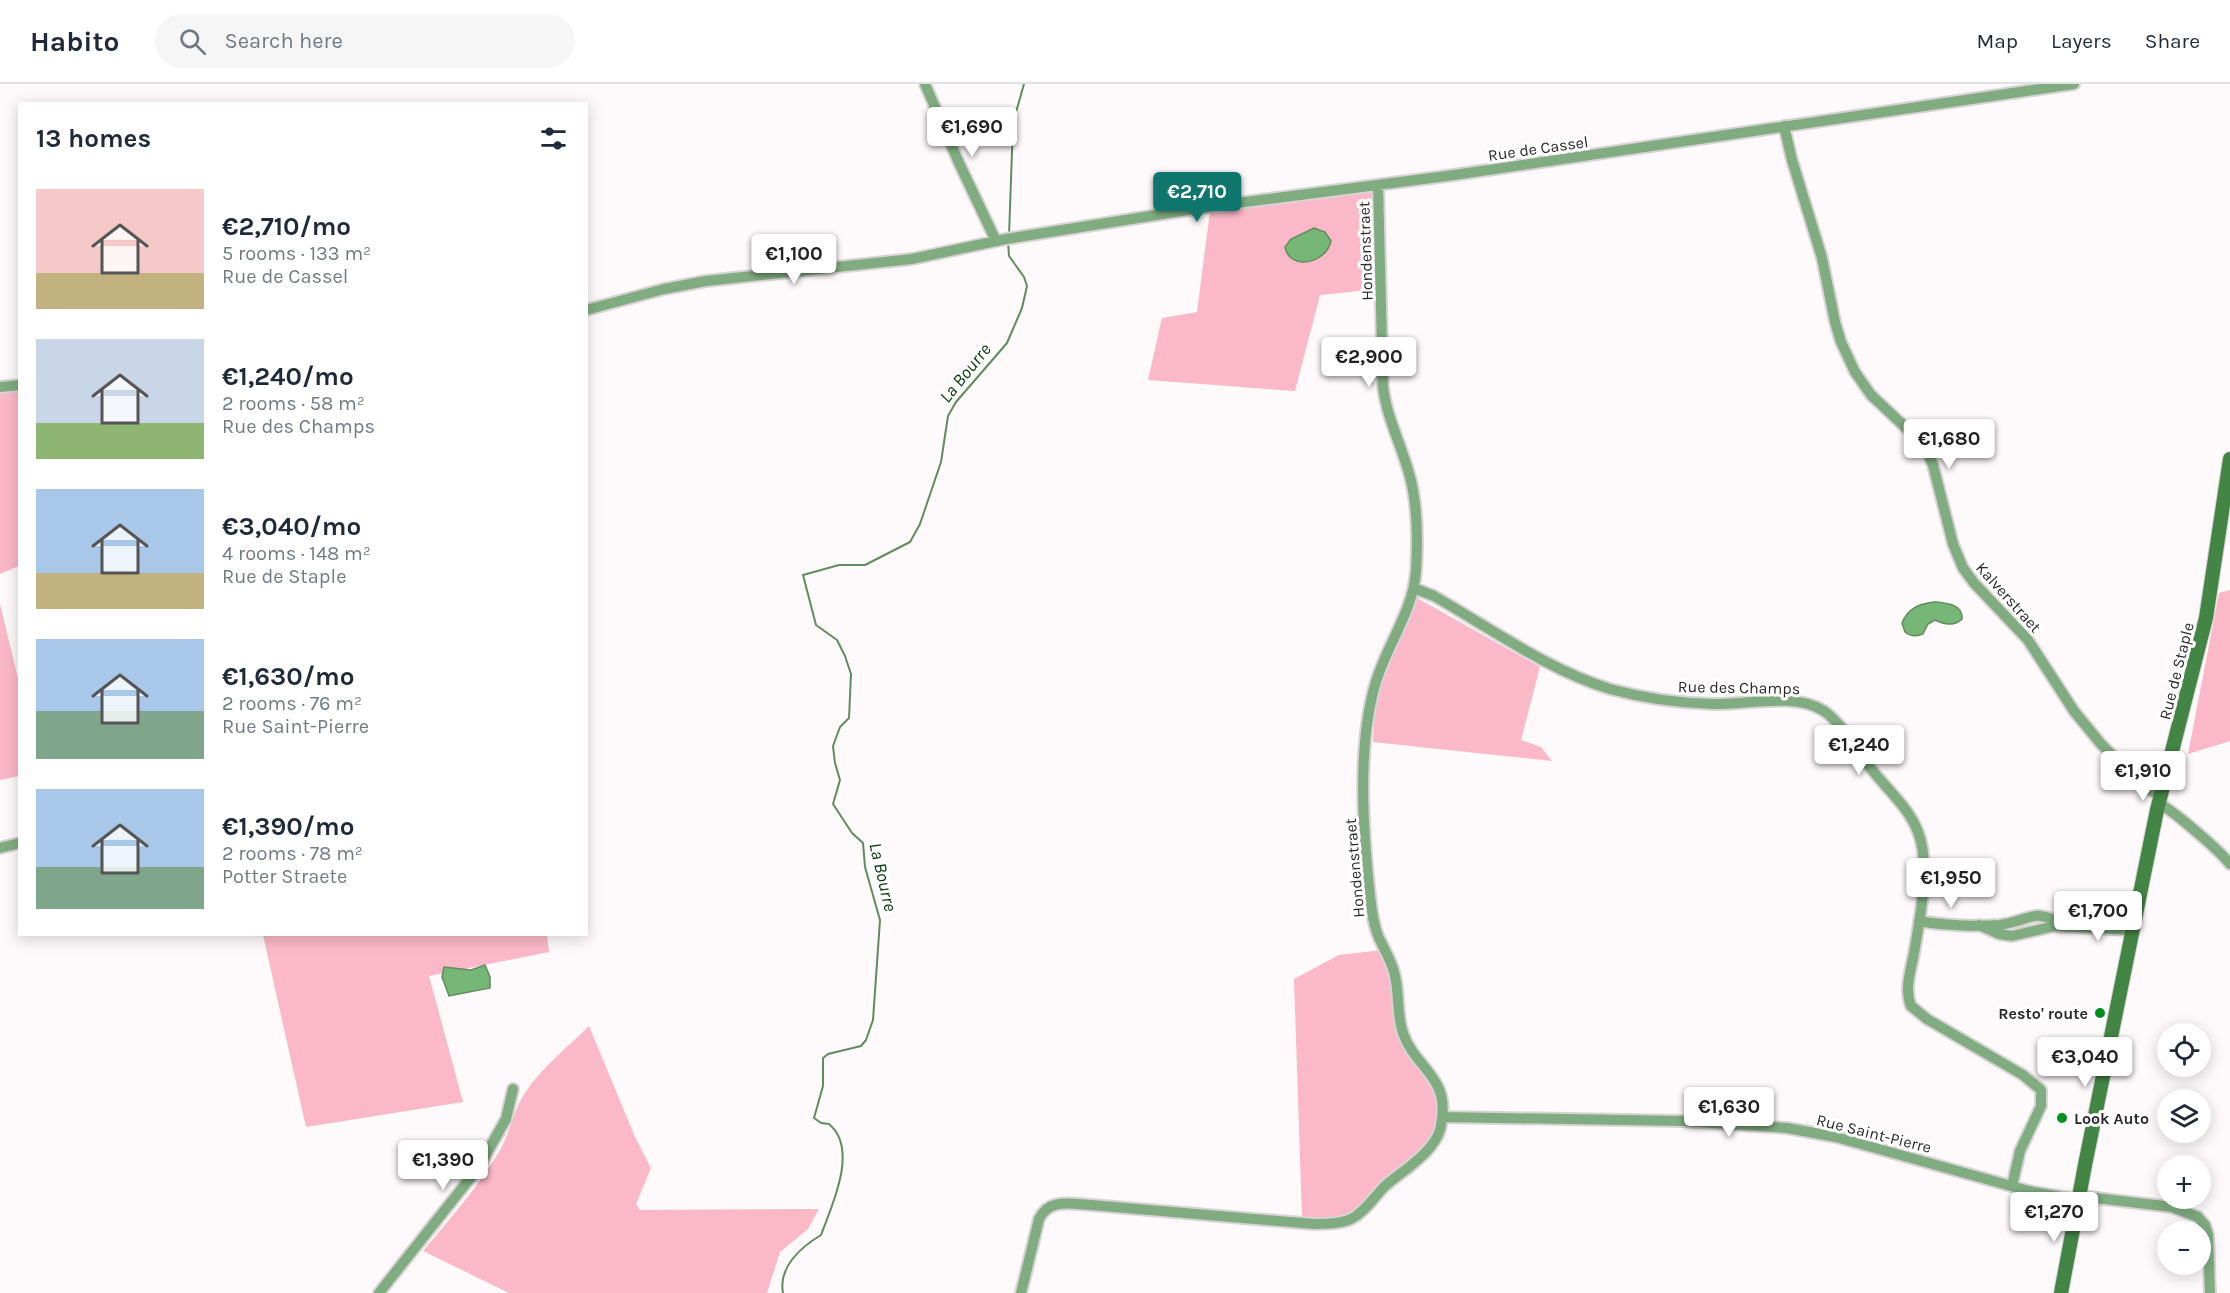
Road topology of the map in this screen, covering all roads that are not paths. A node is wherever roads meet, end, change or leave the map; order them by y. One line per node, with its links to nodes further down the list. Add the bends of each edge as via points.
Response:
1 (925, 84): 5 (street, via 961,168)
2 (2074, 84): 3 (street, Rue de Cassel)
3 (1784, 126): 4 (street, Rue de Cassel); 11 (street, Kalverstraet, via 1822,258 1841,342 1871,395 1926,449 1963,568 2028,640 2074,711 2101,744)
4 (1378, 184): 5 (street, Rue de Cassel); 10 (street, Hondenstraet, via 1383,387 1415,500)
5 (1005, 239): 6 (street, Rue de Cassel, via 891,262 706,281)
6 (588, 309)
7 (18, 385): 8 (street)
8 (0, 387)
9 (2230, 459): 11 (main road, Rue de Staple, via 2203,633)
10 (1414, 588): 15 (street, Rue des Champs, via 1560,669 1609,688 1650,699 1695,703 1798,701 1824,711 1842,728 1917,828 1923,860); 20 (street, Hondenstraet, via 1370,704 1364,836 1374,924 1394,970 1401,1028 1435,1080)
11 (2160, 800): 14 (street, Kalverstraet); 18 (main road, Rue de Staple)
12 (18, 844): 13 (street)
13 (0, 848)
14 (2230, 864)
15 (1919, 921): 16 (street); 21 (street, Rue des Champs, via 1908,987 1911,1006 2024,1074 2042,1090 2042,1106 2020,1152)
16 (1979, 925): 17 (street, via 2012,936); 17 (street, via 2038,915)
17 (2066, 926): 18 (street)
18 (2132, 930): 22 (main road, Rue de Staple, via 2120,994 2113,1067 2095,1152)
19 (513, 1089): 23 (street, via 506,1119 486,1156)
20 (1442, 1117): 21 (street, Rue Saint-Pierre, via 1673,1121 1786,1128 1847,1140); 24 (street, Hondenstraet, via 1439,1133 1429,1149 1359,1214 1342,1222 1307,1223 1084,1204 1052,1205 1039,1219)
21 (2012, 1186): 22 (street, Rue Saint-Pierre)
22 (2079, 1194): 25 (main road, Rue de Staple); 26 (street, Rue Saint-Pierre, via 2172,1208 2198,1217 2208,1235)
23 (378, 1293)
24 (1021, 1293)
25 (2061, 1293)
26 (2210, 1293)

